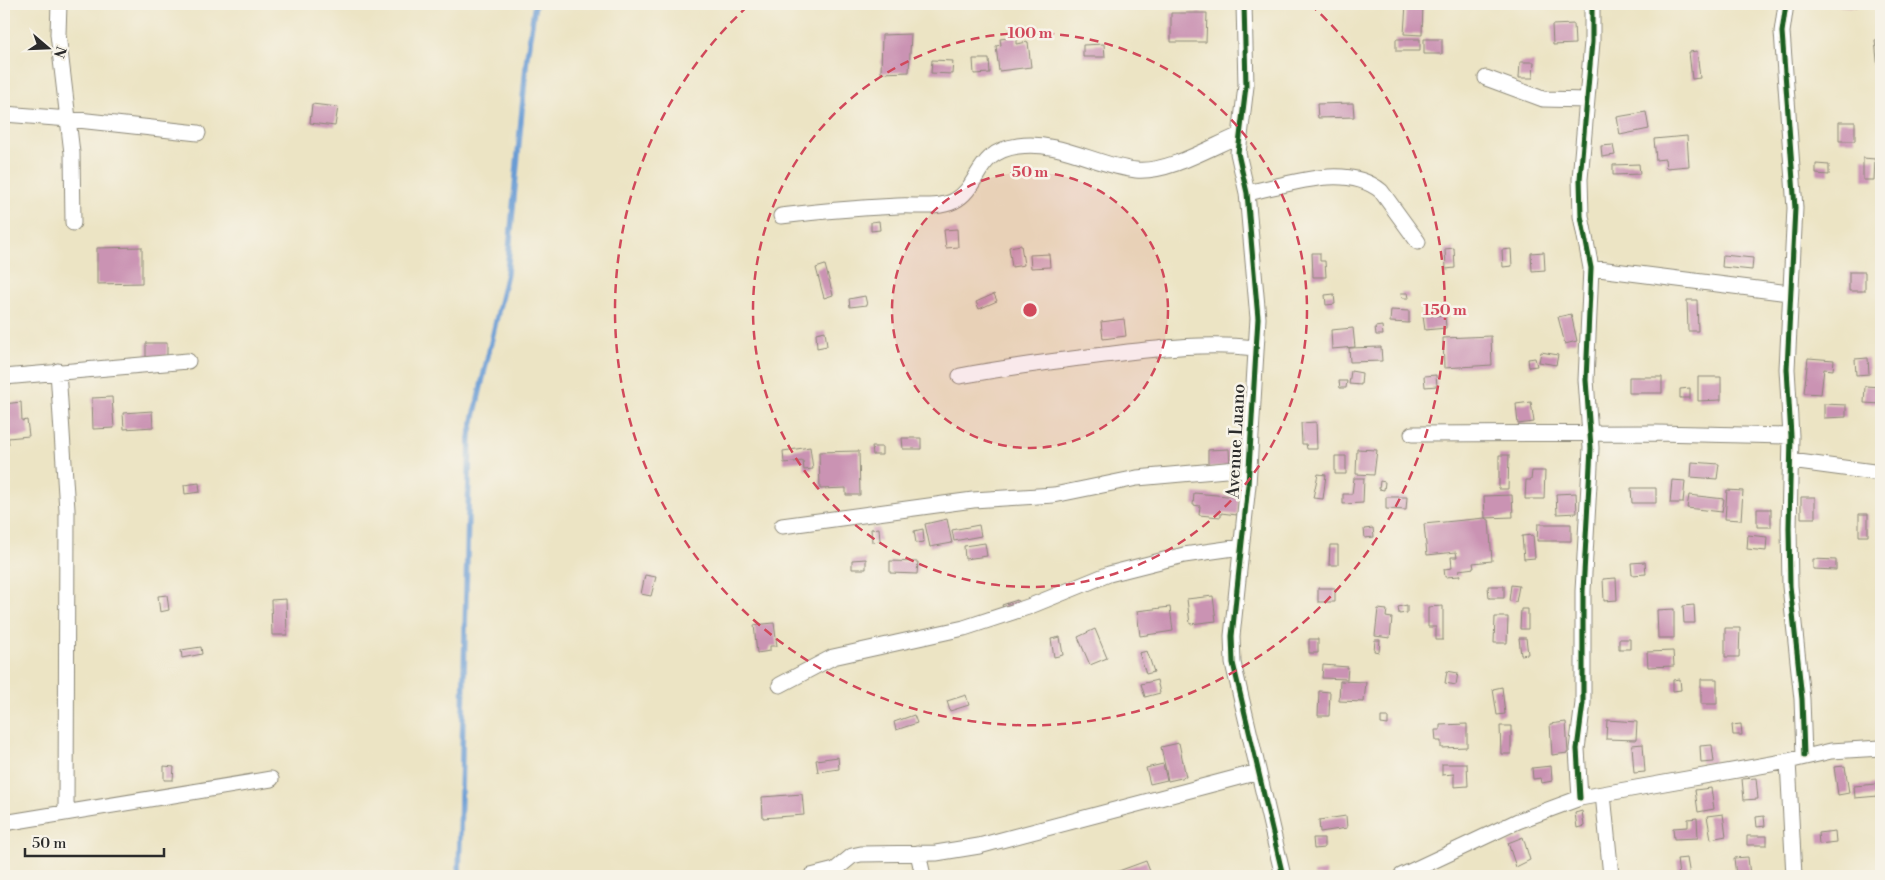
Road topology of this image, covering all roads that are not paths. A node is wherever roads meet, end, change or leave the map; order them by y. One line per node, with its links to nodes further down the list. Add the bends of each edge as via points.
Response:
1 (59, 4): 8 (street, via 58,34)
2 (1244, 4): 10 (street, Avenue Luano, via 1246,86)
3 (1592, 4): 6 (street)
4 (1786, 4): 16 (street, via 1782,32 1795,208)
5 (1486, 78): 6 (street, via 1543,99)
6 (1587, 100): 15 (street, via 1580,179 1581,216)
7 (4, 114): 8 (street)
8 (69, 119): 9 (street); 13 (street)
9 (198, 133)
10 (1240, 135): 11 (street, Avenue Luano, via 1239,163); 12 (street, via 1176,162 1138,170 1057,149 1017,146 987,158 963,194 937,206 833,210)
11 (1247, 193): 14 (street, via 1320,178 1356,178 1381,191); 17 (street, Avenue Luano, via 1258,318)
12 (781, 216)
13 (73, 223)
14 (1418, 242)
15 (1591, 268): 16 (street); 22 (street, via 1586,364)
16 (1790, 293): 24 (street, via 1787,369)
17 (1256, 348): 20 (street, via 1210,345 1165,348 1012,366); 26 (street, Avenue Luano)
18 (188, 361): 19 (street)
19 (58, 371): 21 (street); 38 (street, via 67,510)
20 (960, 376)
21 (4, 377)
22 (1590, 433): 23 (street); 24 (street); 37 (street, via 1582,631 1583,703 1577,749)
23 (1412, 434)
24 (1792, 436): 25 (street)
25 (1791, 461): 27 (street); 32 (street, via 1790,586 1802,699)
26 (1248, 468): 28 (street, via 1138,478 1054,495 973,500); 29 (street, Avenue Luano)
27 (1881, 473)
28 (782, 526)
29 (1241, 547): 30 (street, via 1184,555 1108,574 1028,607 964,628 833,657); 34 (street, Avenue Luano, via 1232,636 1233,663)
30 (780, 685)
31 (1881, 748): 32 (street)
32 (1804, 756): 33 (street)
33 (1788, 761): 36 (street); 46 (street)
34 (1258, 772): 40 (street, via 979,846); 43 (street, Avenue Luano)
35 (271, 779): 38 (street)
36 (1603, 794): 37 (street); 45 (street)
37 (1580, 798): 44 (street, via 1518,821)
38 (66, 813): 39 (street)
39 (4, 824)
40 (918, 853): 41 (street, via 861,854 852,856 835,870); 42 (street)
41 (811, 876)
42 (924, 876)
43 (1283, 876)
44 (1402, 876)
45 (1611, 876)
46 (1794, 876)

